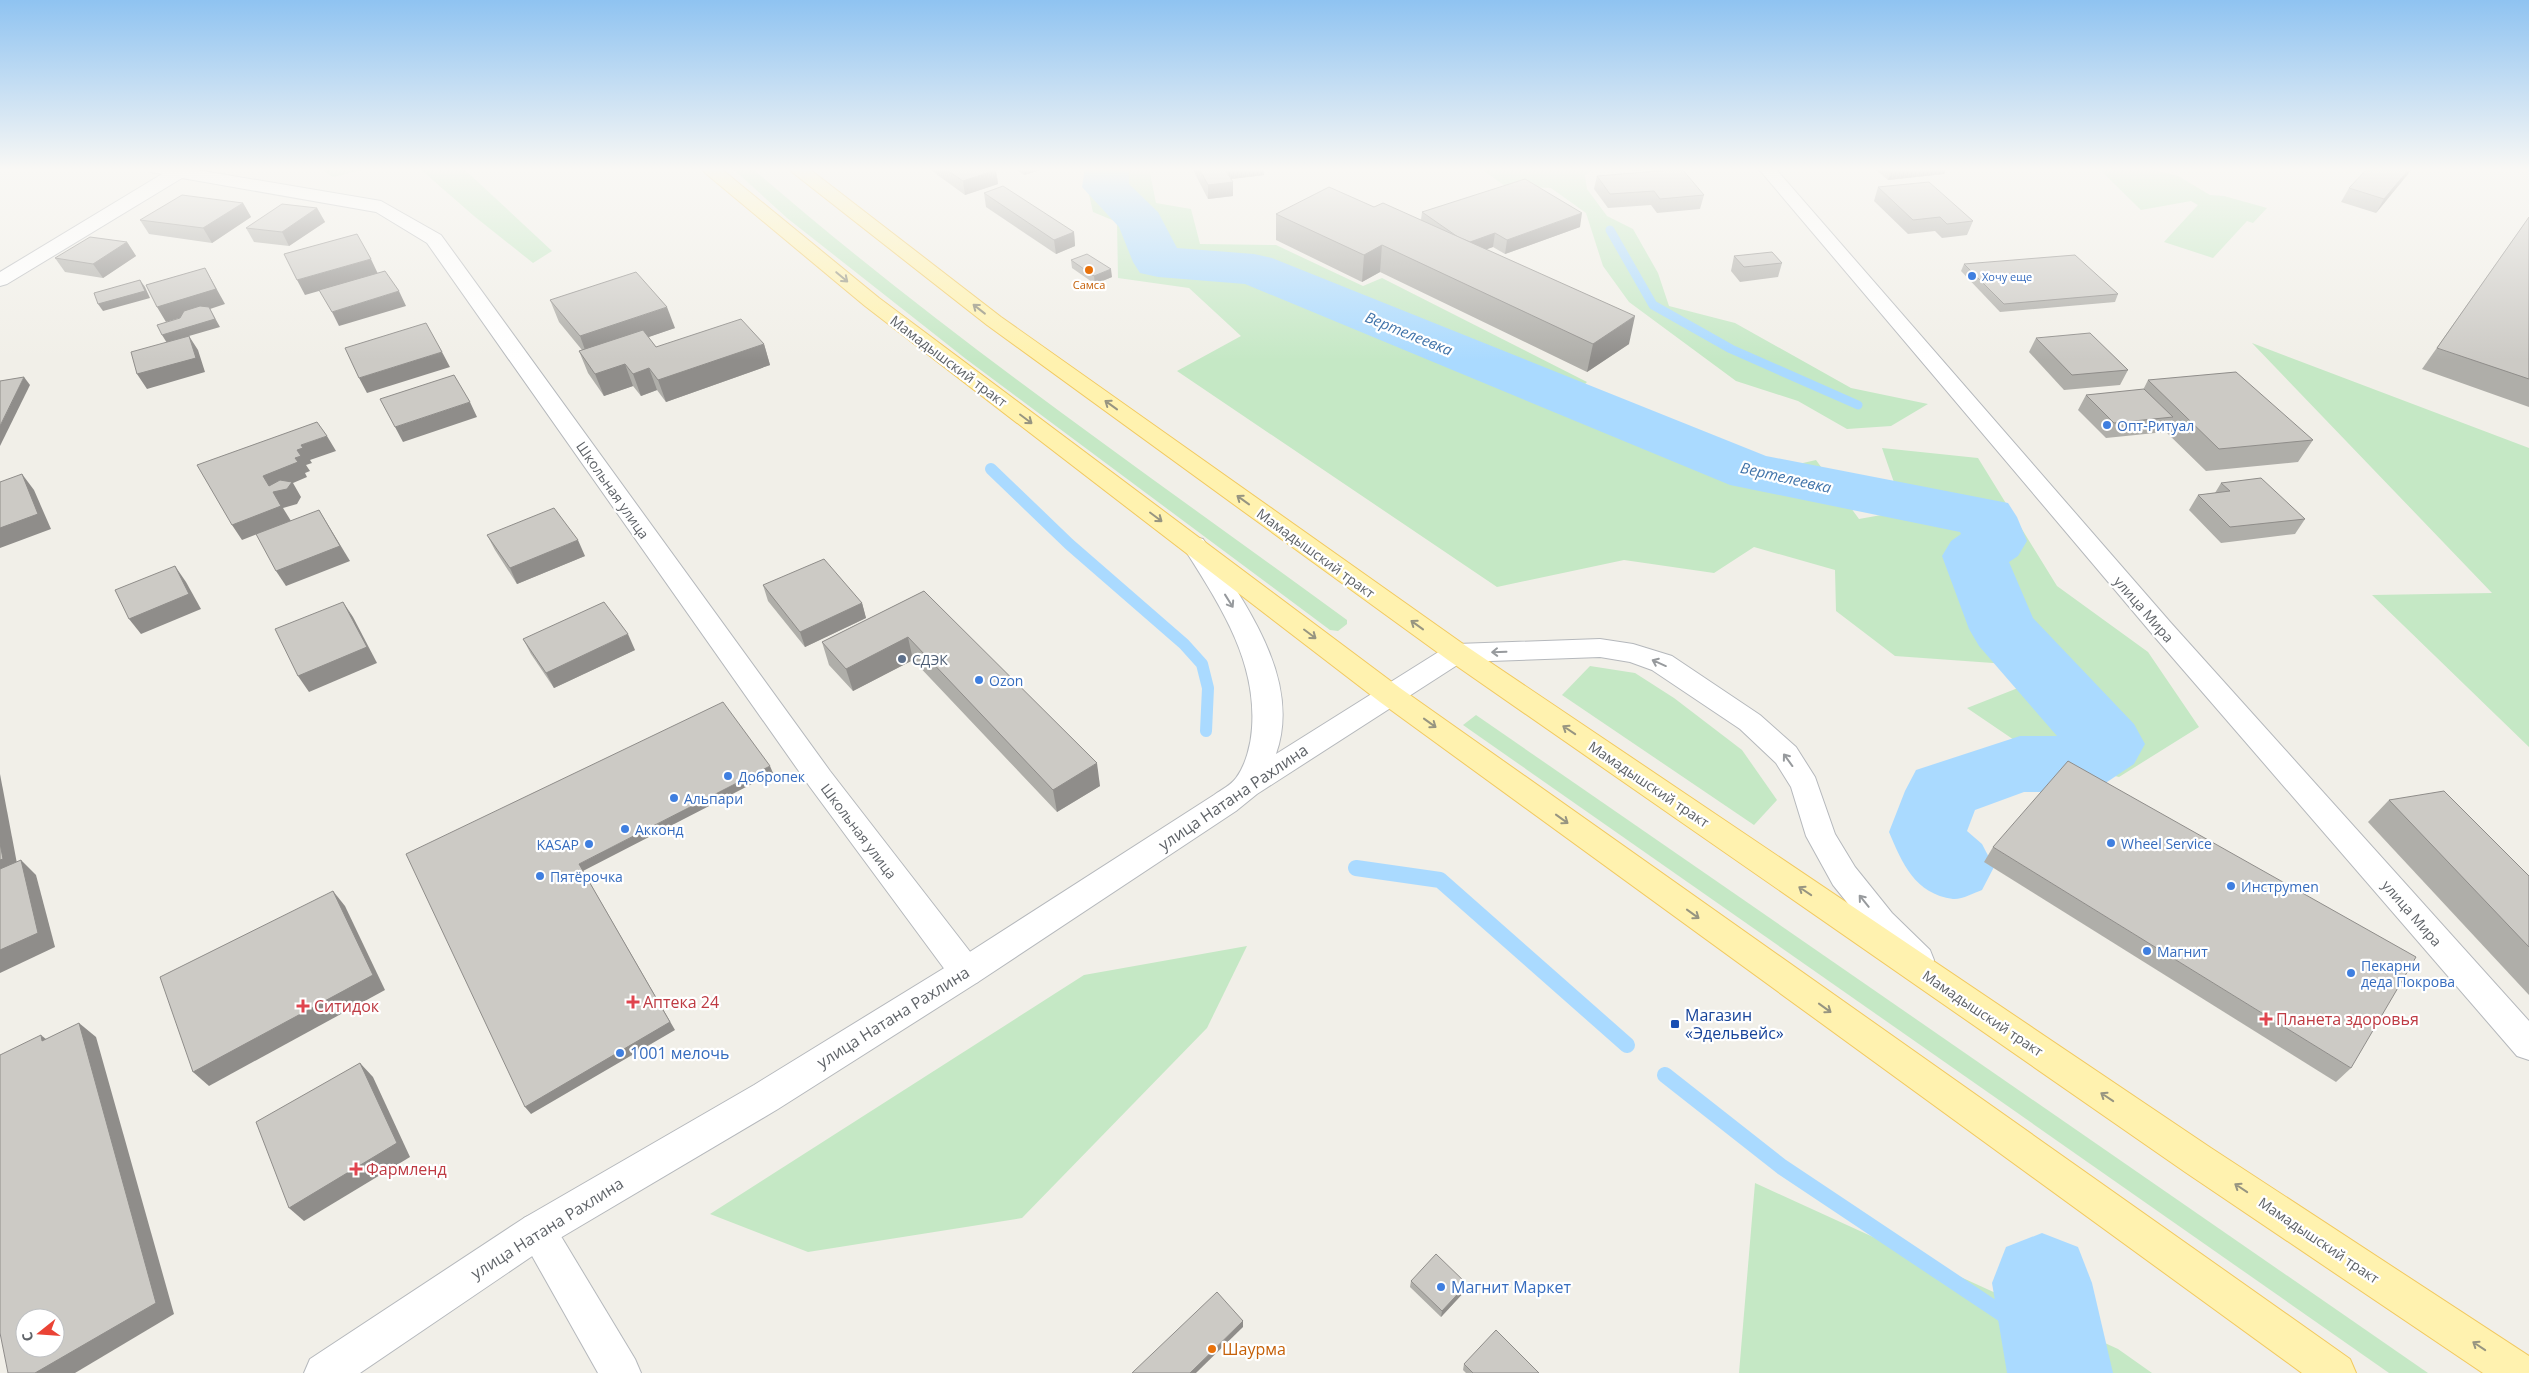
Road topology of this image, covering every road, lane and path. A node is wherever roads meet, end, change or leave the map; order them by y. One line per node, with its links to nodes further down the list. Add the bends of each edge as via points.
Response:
1 (73, 232): 6 (street)
2 (422, 232): 11 (street, Школьная улица, via 434,239 820,780)
3 (787, 232): 7 (main road, Мамадышский тракт, one-way to 7, via 872,302)
4 (880, 232): 8 (main road, Мамадышский тракт, one-way to 4, via 994,321)
5 (1821, 232): 13 (street, улица Мира, via 2162,629)
6 (0, 280)
7 (1194, 545): 9 (main road, Мамадышский тракт, one-way to 9); 10 (street, one-way to 10, via 1242,621 1262,674 1267,709 1266,738)
8 (1457, 653): 9 (street, улица Натана Рахлина); 12 (main road, Мамадышский тракт, one-way to 8); 12 (street, one-way to 8, via 1881,922 1844,876 1821,836 1805,785 1786,755 1750,722 1662,664 1633,653 1600,648)
9 (1390, 695): 10 (street, улица Натана Рахлина); 17 (main road, Мамадышский тракт, one-way to 17)
10 (1247, 786): 11 (street, улица Натана Рахлина)
11 (966, 972): 14 (street, улица Натана Рахлина, via 766,1097)
12 (1946, 987): 18 (main road, Мамадышский тракт, one-way to 12, via 2198,1160)
13 (2529, 1045)
14 (536, 1231): 15 (street, улица Натана Рахлина); 16 (street)
15 (324, 1373)
16 (621, 1373)
17 (2336, 1373)
18 (2519, 1373)

